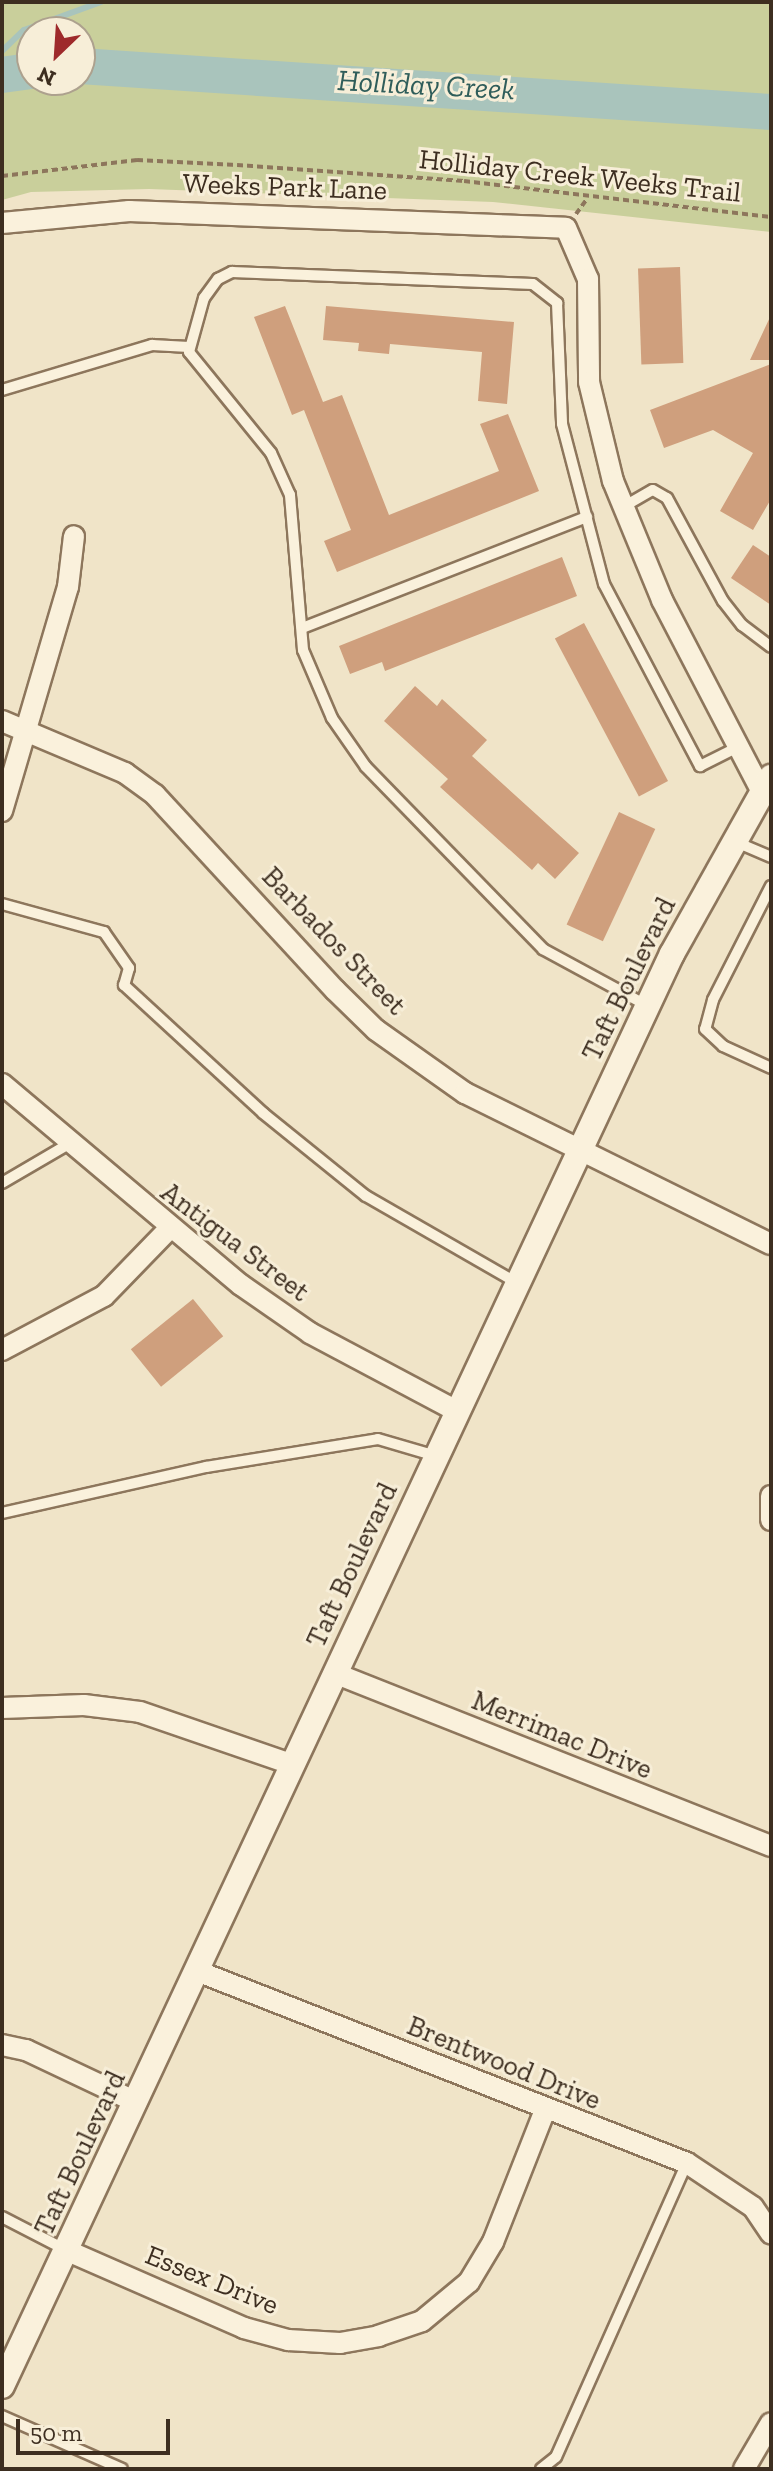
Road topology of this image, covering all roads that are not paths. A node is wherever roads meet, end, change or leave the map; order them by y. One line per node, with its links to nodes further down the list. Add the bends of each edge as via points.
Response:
1 (2, 223): 4 (street, Weeks Park Lane, via 129,211 535,222 566,228 588,279 589,382)
2 (189, 347): 3 (lane, via 152,345); 5 (lane, via 204,298 232,272 533,284 557,303 562,424); 7 (lane, via 199,369 271,453 290,495)
3 (2, 390)
4 (623, 507): 8 (lane, via 653,490 667,498 723,601 742,625); 11 (street, via 662,600)
5 (587, 517): 7 (lane); 11 (lane, via 604,584 700,766)
6 (74, 536): 10 (street, via 68,587)
7 (302, 628): 19 (lane, via 314,680 366,767 543,949)
8 (771, 647)
9 (2, 721): 10 (street, Barbados Street)
10 (23, 728): 13 (street); 23 (street, Barbados Street, via 125,773 155,795 376,1030 465,1093)
11 (740, 746): 12 (street)
12 (766, 783): 14 (street, Taft Boulevard)
13 (2, 811)
14 (732, 840): 15 (lane); 19 (street, Taft Boulevard)
15 (771, 857)
16 (771, 886): 18 (lane)
17 (2, 904): 27 (lane, via 104,932 129,968 124,985 263,1113 366,1196)
18 (766, 908): 20 (lane, via 713,1000 705,1029 723,1046)
19 (648, 1006): 23 (street, Taft Boulevard)
20 (771, 1068)
21 (2, 1084): 22 (street, Antigua Street)
22 (67, 1145): 24 (lane); 25 (street, Antigua Street)
23 (580, 1151): 26 (street, Barbados Street); 27 (street, Taft Boulevard)
24 (2, 1183)
25 (169, 1229): 28 (street, via 104,1296); 29 (street, Antigua Street, via 310,1333)
26 (771, 1244)
27 (517, 1283): 29 (street, Taft Boulevard)
28 (2, 1350)
29 (457, 1411): 30 (street, Taft Boulevard)
30 (436, 1456): 32 (lane, via 378,1439 206,1467); 34 (street, Taft Boulevard)
31 (771, 1496): 33 (street)
32 (2, 1513)
33 (771, 1520)
34 (334, 1673): 36 (street, Taft Boulevard); 37 (street, Merrimac Drive)
35 (2, 1708): 36 (street, via 84,1705 140,1712)
36 (291, 1764): 38 (street, Taft Boulevard)
37 (771, 1846)
38 (197, 1971): 40 (street, Taft Boulevard); 41 (street, Brentwood Drive)
39 (2, 2045): 40 (street, via 26,2050)
40 (136, 2102): 45 (street, Taft Boulevard)
41 (545, 2110): 42 (street, Brentwood Drive); 45 (street, Essex Drive, via 493,2242 469,2282 422,2321 378,2336 340,2343 259,2332)
42 (687, 2163): 44 (street, Brentwood Drive, via 753,2207); 50 (lane, via 556,2457)
43 (2, 2217): 45 (lane)
44 (771, 2234)
45 (68, 2251): 46 (street, Taft Boulevard)
46 (2, 2386)
47 (2, 2416): 49 (lane)
48 (771, 2423): 51 (street)
49 (122, 2469)
50 (541, 2469)
51 (744, 2469)

